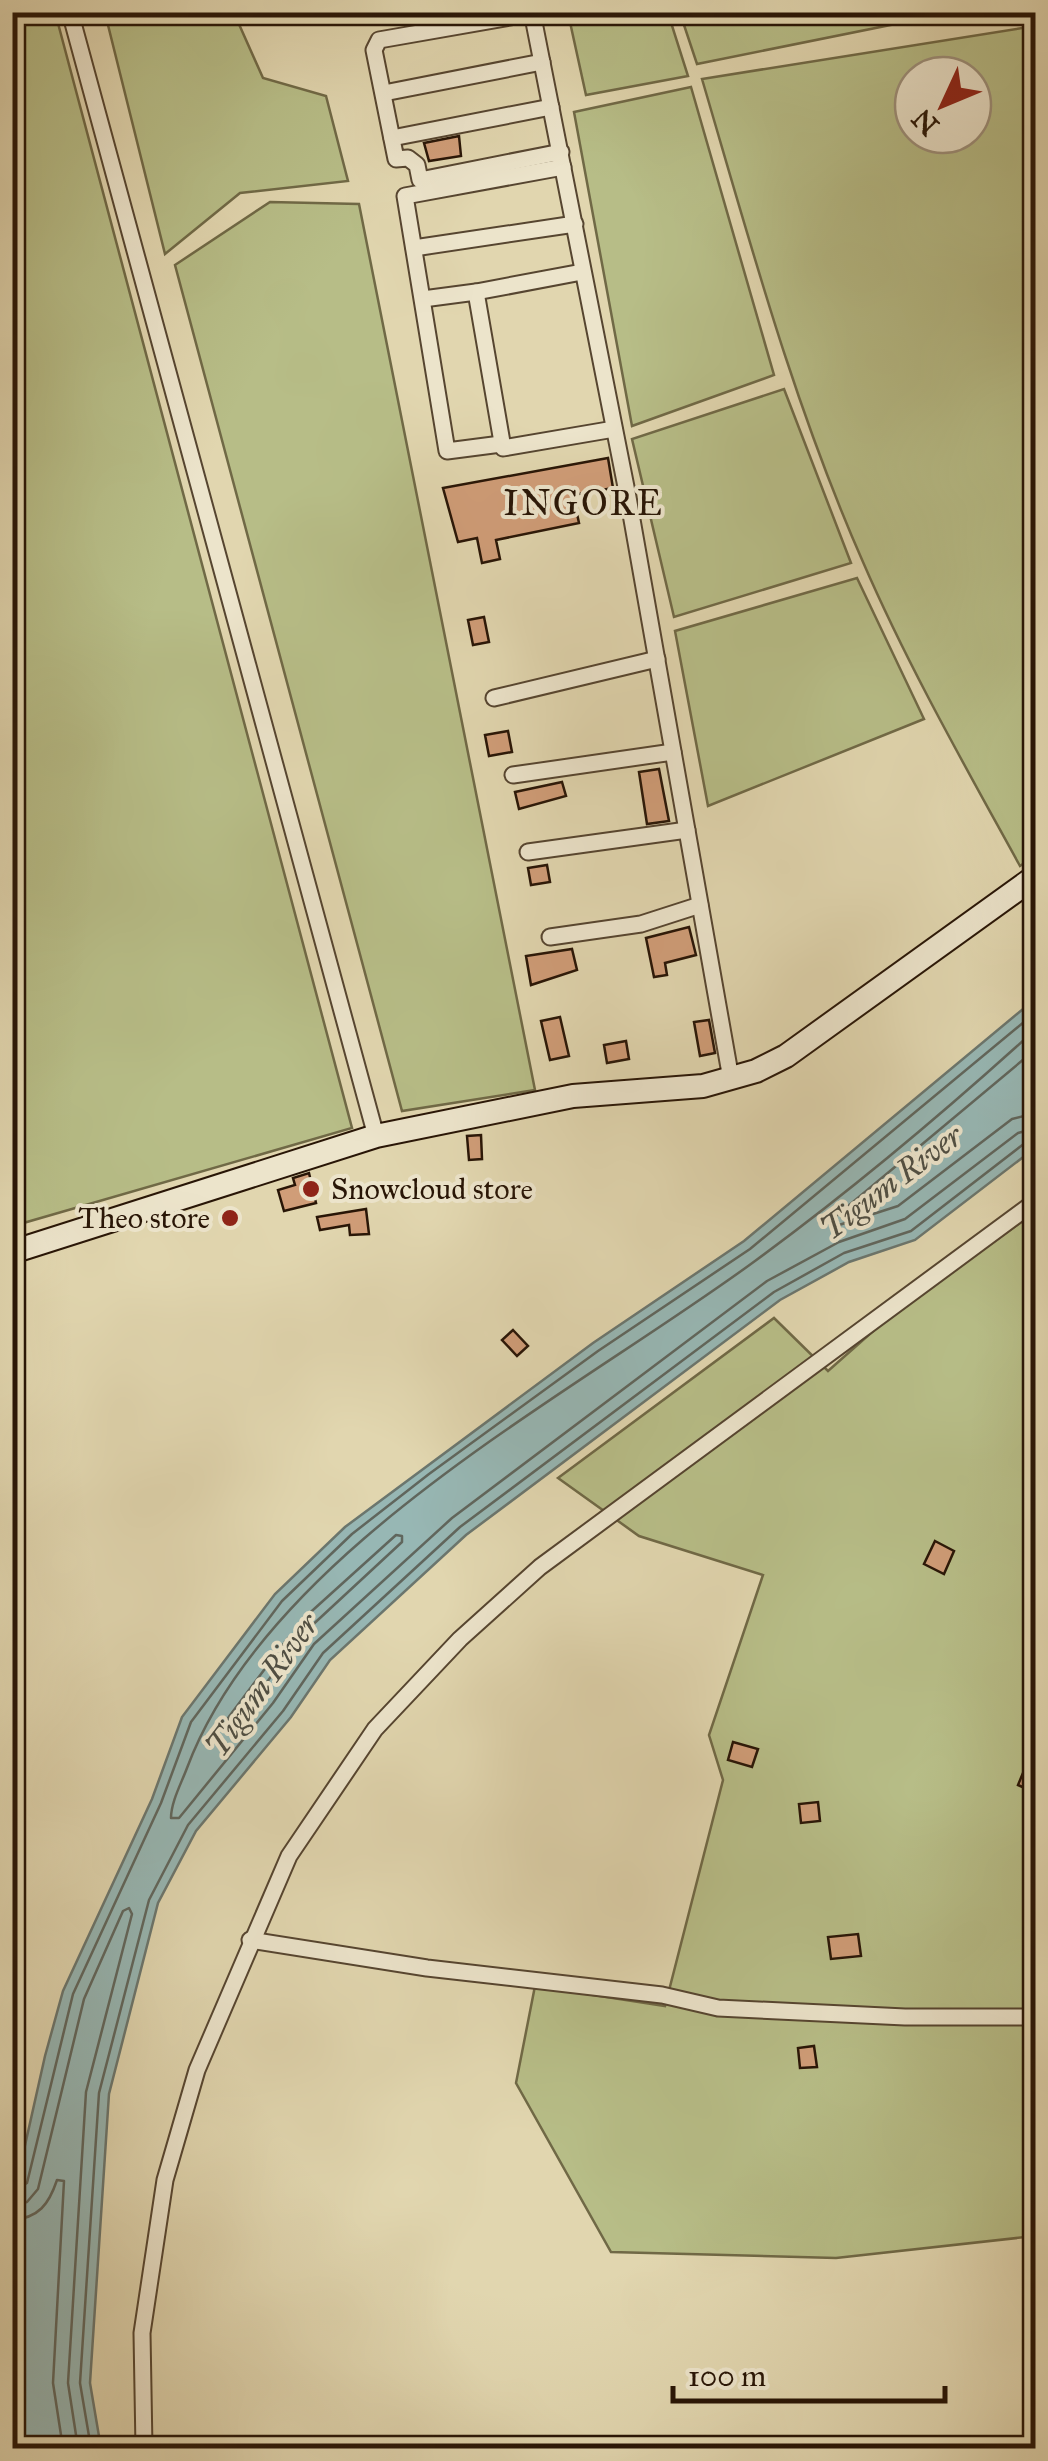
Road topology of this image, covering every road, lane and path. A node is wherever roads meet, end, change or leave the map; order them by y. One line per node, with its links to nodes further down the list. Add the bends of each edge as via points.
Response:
1 (70, 12): 25 (street)
2 (532, 13): 3 (street); 4 (street, via 379,40 374,50)
3 (542, 62): 4 (street); 5 (street)
4 (384, 93): 6 (street)
5 (552, 107): 6 (street); 7 (street)
6 (392, 138): 7 (street, via 396,160 417,165 420,180)
7 (562, 159): 8 (street); 9 (street, via 408,193)
8 (574, 224): 9 (street); 10 (street)
9 (414, 248): 12 (street)
10 (582, 272): 11 (street); 13 (street)
11 (476, 292): 12 (street); 14 (street)
12 (423, 300): 14 (street, via 448,453)
13 (614, 429): 14 (street); 15 (street)
14 (501, 444)
15 (657, 659): 16 (street); 17 (street)
16 (494, 698)
17 (674, 752): 18 (street); 19 (street)
18 (513, 775)
19 (688, 830): 20 (street); 22 (street)
20 (528, 852)
21 (1036, 876): 24 (street, via 786,1056)
22 (700, 904): 23 (street, via 641,924); 24 (street)
23 (550, 936)
24 (731, 1079): 25 (street, via 573,1096)
25 (376, 1136): 27 (street)
26 (1036, 1200): 28 (street, via 606,1517 460,1639 375,1729 289,1856)
27 (12, 1252)
28 (250, 1940): 29 (street, via 718,2008); 30 (street, via 197,2070 164,2180 142,2333)
29 (1036, 2016)
30 (144, 2448)

